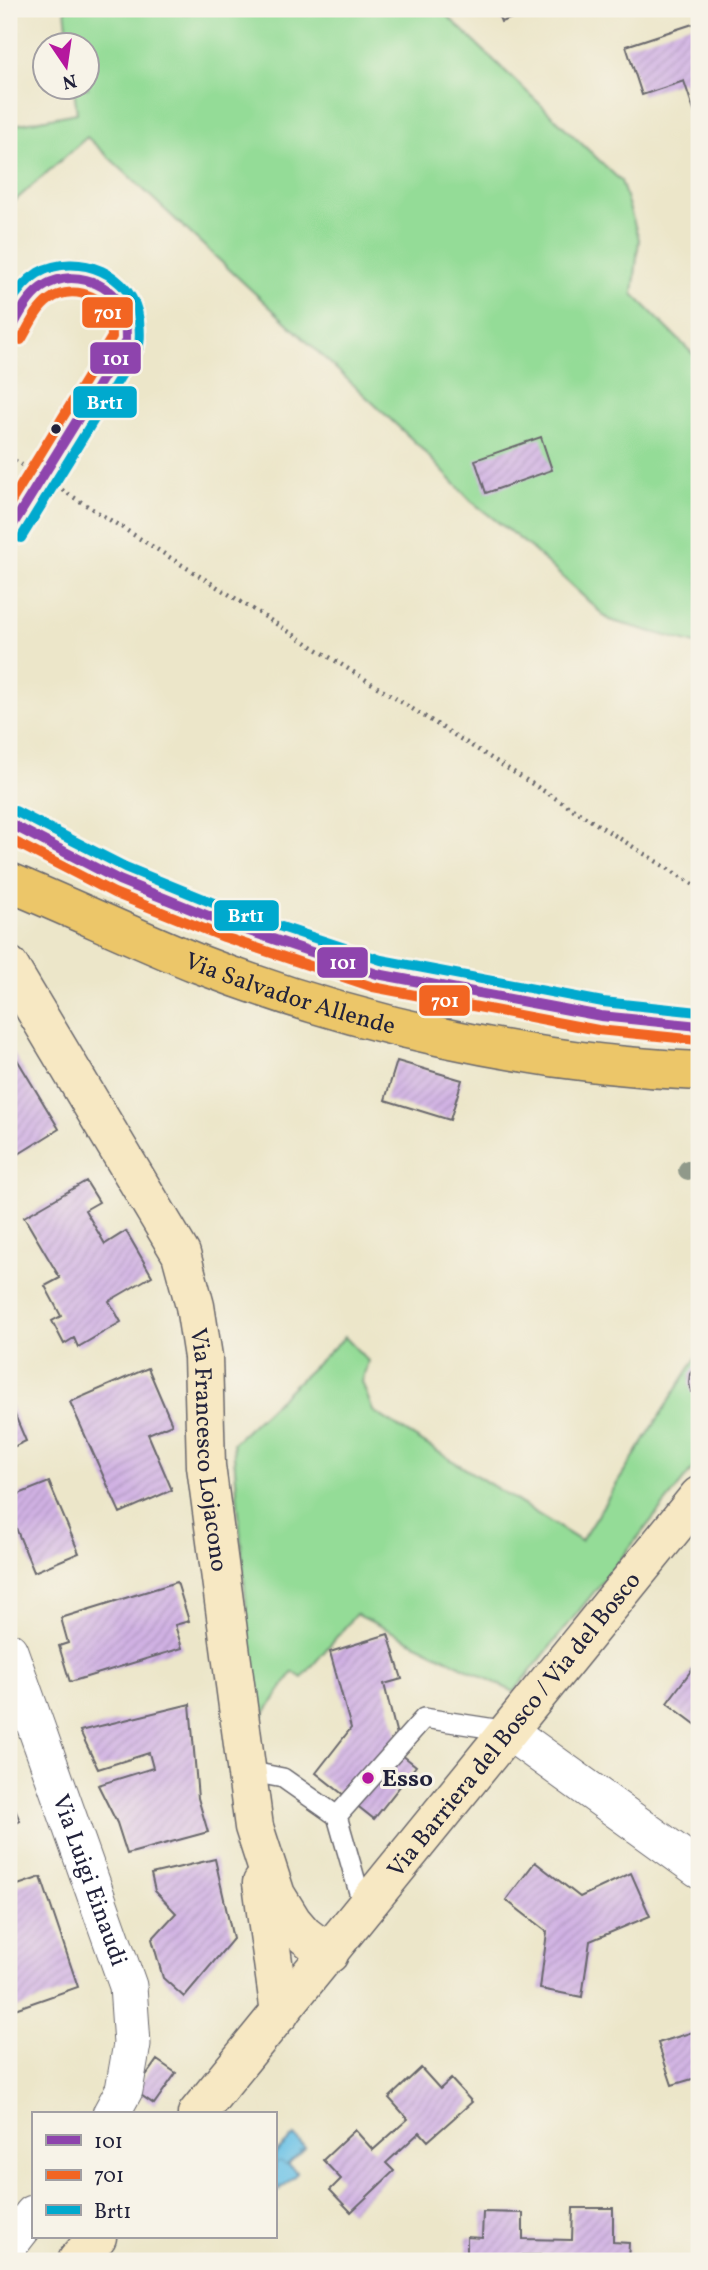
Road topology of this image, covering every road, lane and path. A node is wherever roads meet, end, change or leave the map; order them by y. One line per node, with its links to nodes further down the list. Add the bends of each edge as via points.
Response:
1 (9, 333): 3 (lane, via 31,297 57,280 72,278 102,286 114,297 126,325 126,341)
2 (9, 457): 3 (path)
3 (42, 477): 4 (lane); 8 (path)
4 (9, 531)
5 (9, 822): 11 (lane, via 119,880 228,924 377,974 601,1016)
6 (9, 869): 9 (main road)
7 (9, 882): 9 (main road)
8 (699, 888)
9 (59, 903): 12 (main road, Via Salvador Allende, via 199,964 378,1022 578,1060)
10 (9, 966): 16 (main road, Via Francesco Lojacono, via 181,1254 203,1357 206,1466)
11 (699, 1026)
12 (699, 1070)
13 (699, 1496): 15 (main road, Via Barriera del Bosco / Via del Bosco)
14 (9, 1651): 23 (street, Via Luigi Einaudi, via 128,1986 132,2044 124,2090)
15 (508, 1731): 17 (lane, via 424,1718); 19 (street); 20 (main road, Via Barriera del Bosco / Via del Bosco)
16 (247, 1771): 17 (lane, via 283,1778); 18 (main road, Via Francesco Lojacono)
17 (337, 1816): 20 (lane)
18 (254, 1826): 21 (main road, Via Francesco Lojacono, via 276,1895 304,1935); 22 (main road)
19 (699, 1868)
20 (364, 1911): 21 (main road, Via Barriera del Bosco / Via del Bosco)
21 (329, 1954): 22 (main road, Via Barriera del Bosco / Via del Bosco)
22 (280, 2013): 24 (main road, Via Barriera del Bosco / Via del Bosco)
23 (112, 2112)
24 (199, 2112)
25 (32, 2215): 27 (street)
26 (96, 2238): 28 (main road)
27 (9, 2245)
28 (77, 2261)

